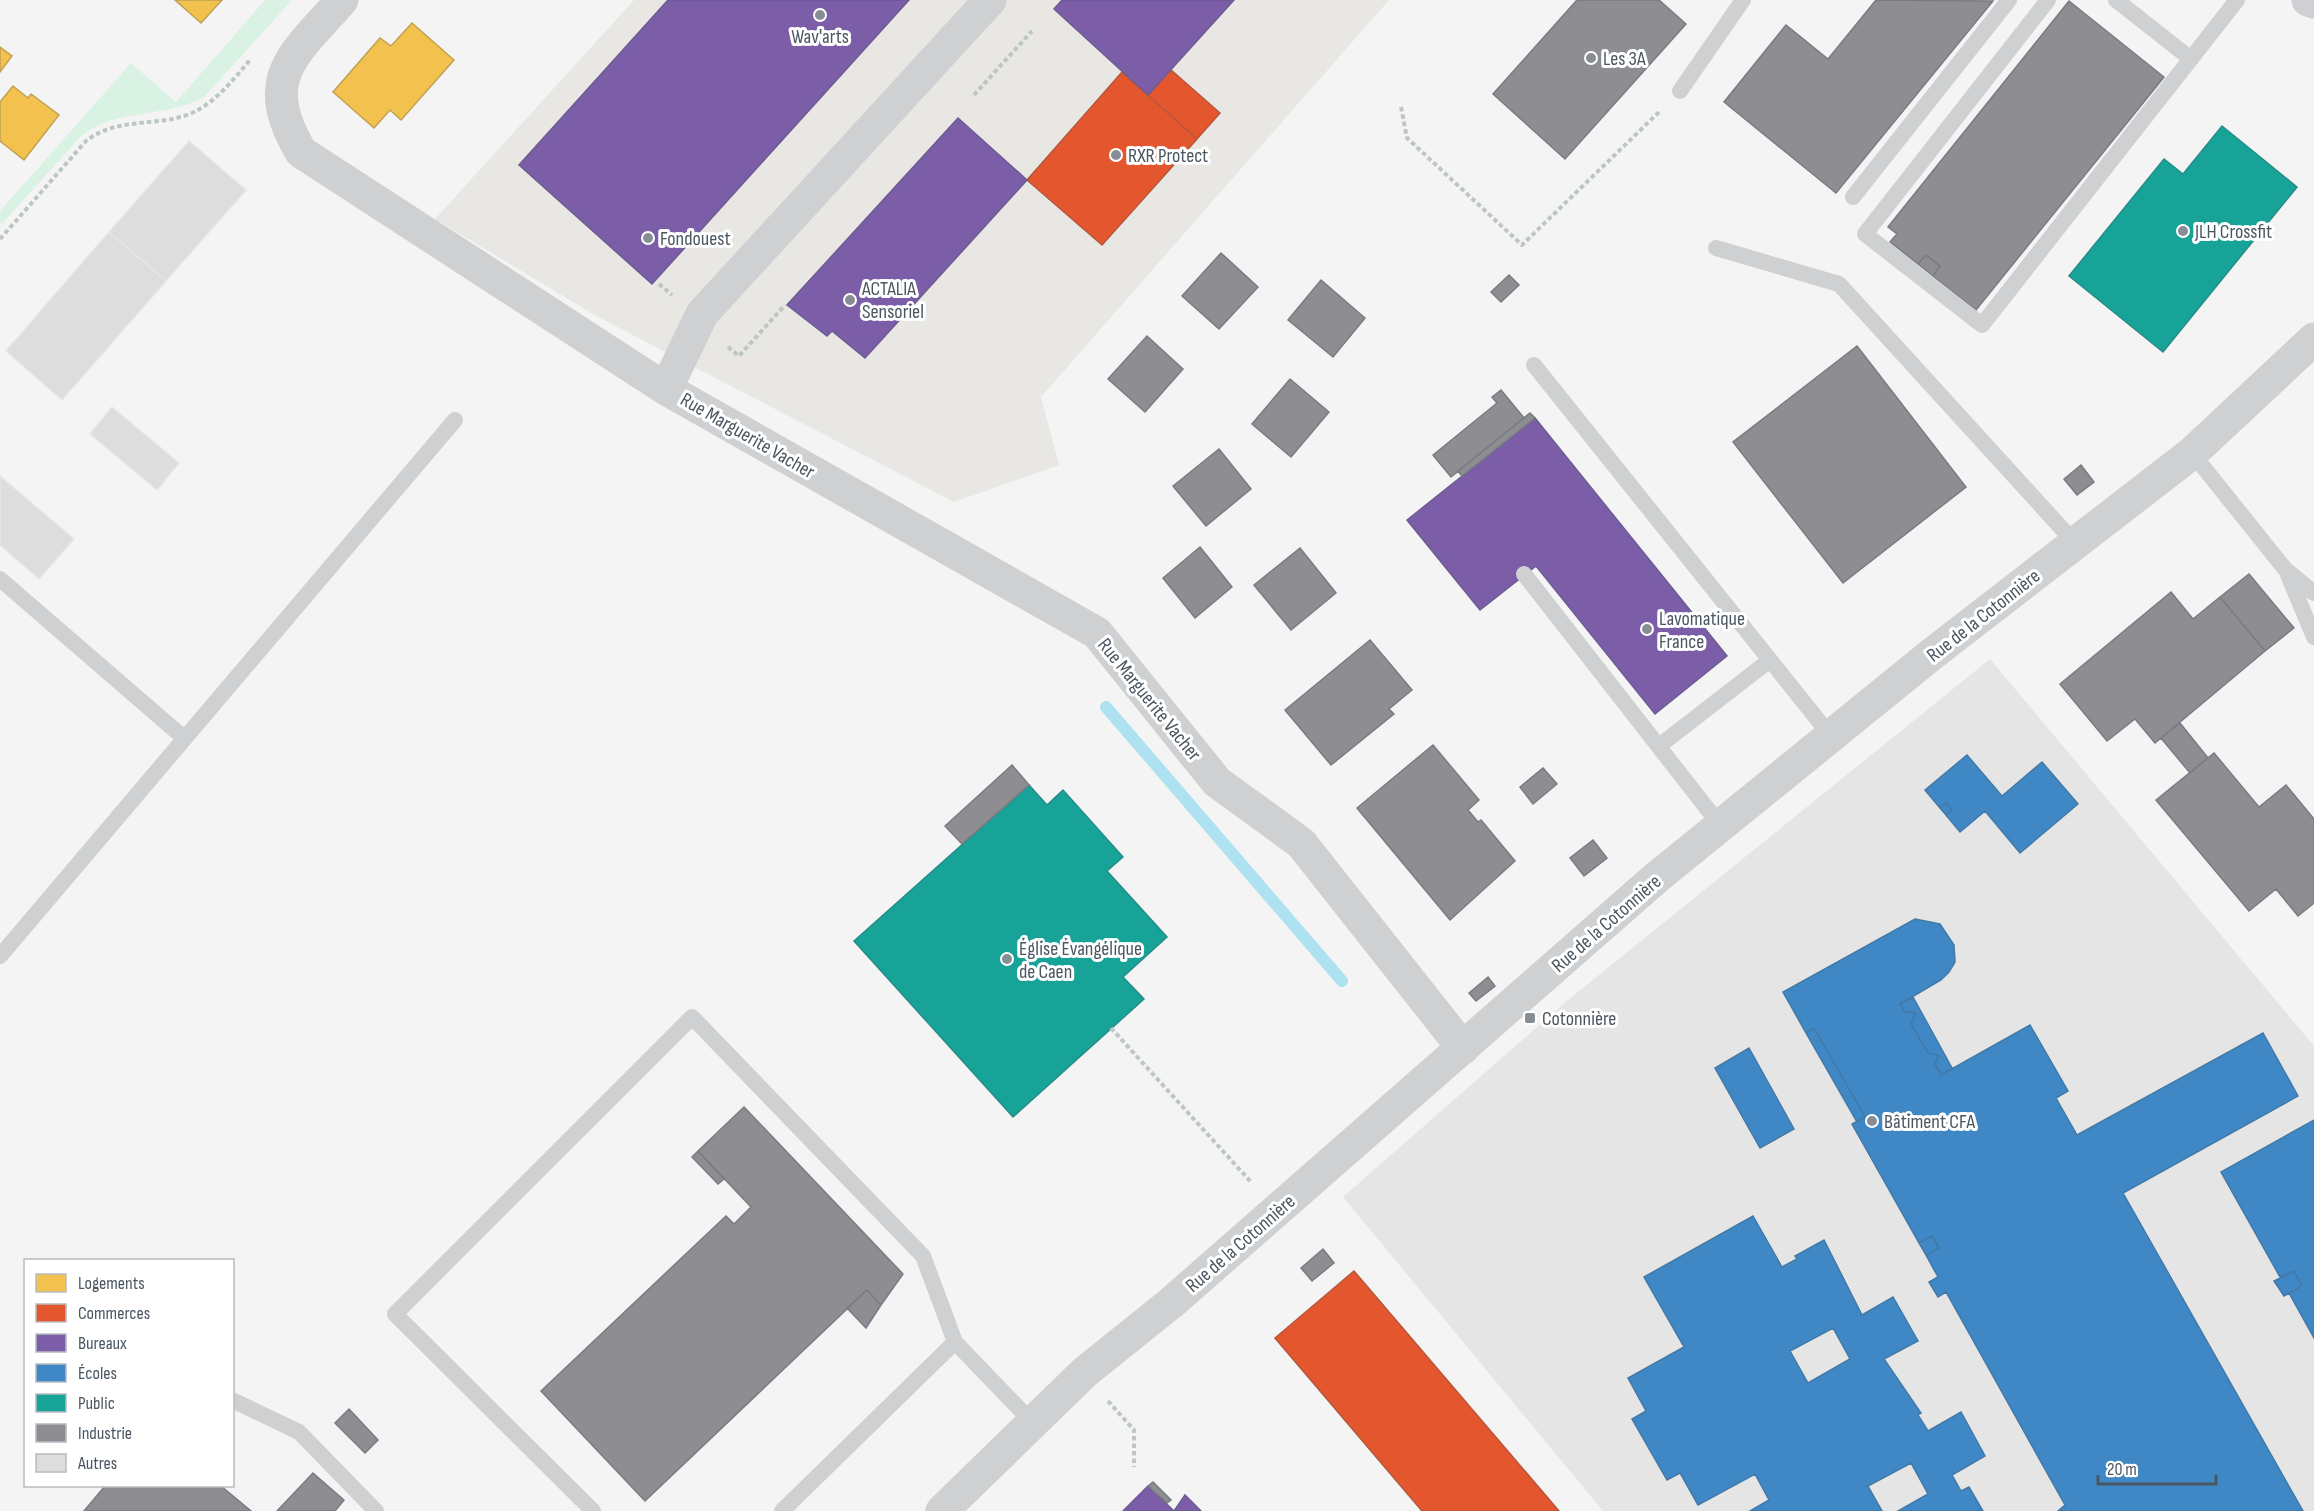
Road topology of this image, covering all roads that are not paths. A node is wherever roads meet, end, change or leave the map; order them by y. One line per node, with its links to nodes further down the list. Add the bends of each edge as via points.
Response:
1 (342, 0): 17 (street, Rue Marguerite Vacher, via 289,60 280,86 281,108 301,152)
2 (990, 0): 17 (street, Rue Marguerite Vacher, via 702,314)
3 (1743, 0): 11 (lane)
4 (2009, 0): 12 (lane)
5 (2048, 0): 10 (lane, via 1865,234 1983,325)
6 (2116, 0): 10 (lane)
7 (2237, 0): 10 (lane)
8 (2308, 0): 9 (street)
9 (2314, 2)
10 (2191, 59)
11 (1680, 91)
12 (1853, 197)
13 (1716, 248): 20 (lane, via 1839,285)
14 (2314, 319): 15 (street, Rue de la Cotonnière)
15 (2302, 349): 19 (street, Rue de la Cotonnière)
16 (1534, 365): 26 (lane)
17 (666, 389): 32 (street, Rue Marguerite Vacher, via 1097,633 1217,782 1301,843)
18 (455, 420): 28 (lane)
19 (2192, 453): 20 (street, Rue de la Cotonnière); 21 (lane)
20 (2076, 544): 27 (street, Rue de la Cotonnière)
21 (2285, 569): 24 (lane); 25 (lane)
22 (1524, 574): 29 (lane)
23 (0, 579): 28 (lane)
24 (2314, 593)
25 (2314, 637)
26 (1770, 660): 27 (lane); 29 (lane)
27 (1830, 735): 30 (street, Rue de la Cotonnière)
28 (184, 738): 31 (lane)
29 (1659, 746): 30 (lane)
30 (1720, 825): 32 (street, Rue de la Cotonnière)
31 (0, 956)
32 (1463, 1048): 35 (street, Rue de la Cotonnière, via 1171,1303 1085,1372)
33 (955, 1342): 35 (lane); 37 (lane, via 923,1256 692,1017 395,1314); 38 (lane)
34 (234, 1401): 36 (lane, via 299,1432)
35 (1032, 1423): 39 (street, Rue de la Cotonnière)
36 (376, 1511)
37 (593, 1511)
38 (782, 1511)
39 (942, 1511)

